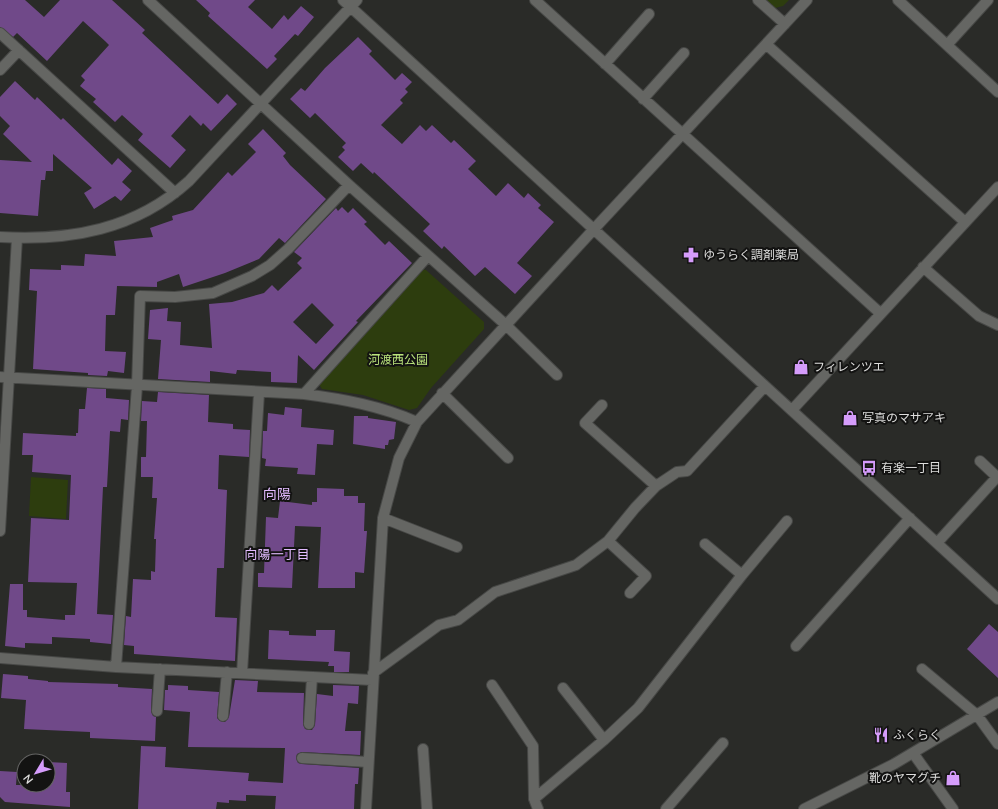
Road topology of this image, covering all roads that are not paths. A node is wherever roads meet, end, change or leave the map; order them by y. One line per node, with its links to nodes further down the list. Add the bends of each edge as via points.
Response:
1 (148, 0): 19 (street)
2 (535, 0): 15 (street)
3 (758, 0): 9 (street)
4 (807, 0): 9 (street)
5 (898, 0): 12 (street)
6 (988, 0): 12 (street)
7 (351, 2): 19 (street); 25 (street)
8 (649, 14): 15 (street)
9 (785, 24): 11 (street)
10 (0, 33): 13 (street)
11 (767, 45): 20 (street); 24 (street)
12 (947, 45): 17 (street)
13 (19, 50): 16 (street); 23 (street)
14 (684, 53): 18 (street)
15 (605, 64): 18 (street)
16 (0, 70)
17 (998, 92)
18 (643, 99): 20 (street)
19 (260, 104): 21 (street); 23 (street)
20 (682, 134): 25 (street); 30 (street)
21 (349, 185): 28 (street); 35 (street, via 288,249 252,276 213,293 190,296 140,296)
22 (998, 187): 24 (street)
23 (175, 194): 27 (street, via 127,222 85,233)
24 (965, 222): 29 (street)
25 (594, 228): 31 (street); 36 (street)
26 (0, 237): 27 (street)
27 (17, 238): 34 (street)
28 (428, 256): 31 (street); 39 (street)
29 (923, 267): 30 (street); 32 (street, via 978,316)
30 (880, 313): 41 (street)
31 (506, 325): 33 (street); 38 (street)
32 (998, 326)
33 (557, 375)
34 (5, 377): 35 (street); 50 (street)
35 (137, 386): 37 (street); 60 (street)
36 (765, 386): 41 (street); 46 (street, via 687,471 677,472)
37 (259, 393): 39 (street); 64 (street)
38 (442, 393): 42 (street); 43 (street)
39 (304, 394): 42 (street, via 344,399 399,414)
40 (602, 405): 46 (street, via 585,423)
41 (792, 410): 48 (street)
42 (417, 422): 47 (street, via 399,458)
43 (508, 458)
44 (980, 462): 45 (street)
45 (998, 478): 52 (street)
46 (656, 486): 51 (street)
47 (383, 518): 54 (street); 66 (street)
48 (910, 518): 52 (street); 58 (street)
49 (787, 521): 55 (street)
50 (0, 531)
51 (608, 541): 56 (street, via 646,576); 66 (street, via 576,565 495,592 458,620 438,625)
52 (937, 542): 57 (street)
53 (705, 544): 55 (street)
54 (457, 547)
55 (742, 575): 74 (street, via 638,708)
56 (630, 593)
57 (998, 598)
58 (796, 646)
59 (0, 658): 60 (street)
60 (116, 667): 62 (street)
61 (922, 669): 71 (street)
62 (160, 670): 63 (street); 70 (street)
63 (227, 672): 64 (street); 72 (street)
64 (242, 673): 65 (street)
65 (312, 677): 66 (street); 73 (street)
66 (372, 677): 80 (street)
67 (492, 685): 81 (street, via 533,746)
68 (563, 688): 74 (street)
69 (998, 702): 71 (street)
70 (157, 711)
71 (977, 715): 76 (street); 78 (street)
72 (223, 716)
73 (309, 724)
74 (604, 740): 81 (street)
75 (723, 742): 84 (street)
76 (998, 744)
77 (423, 749): 83 (street)
78 (913, 753): 85 (street); 86 (street)
79 (302, 758): 80 (street)
80 (368, 762): 82 (street)
81 (536, 804)
82 (366, 809)
83 (427, 809)
84 (666, 809)
85 (804, 809)
86 (953, 809)

